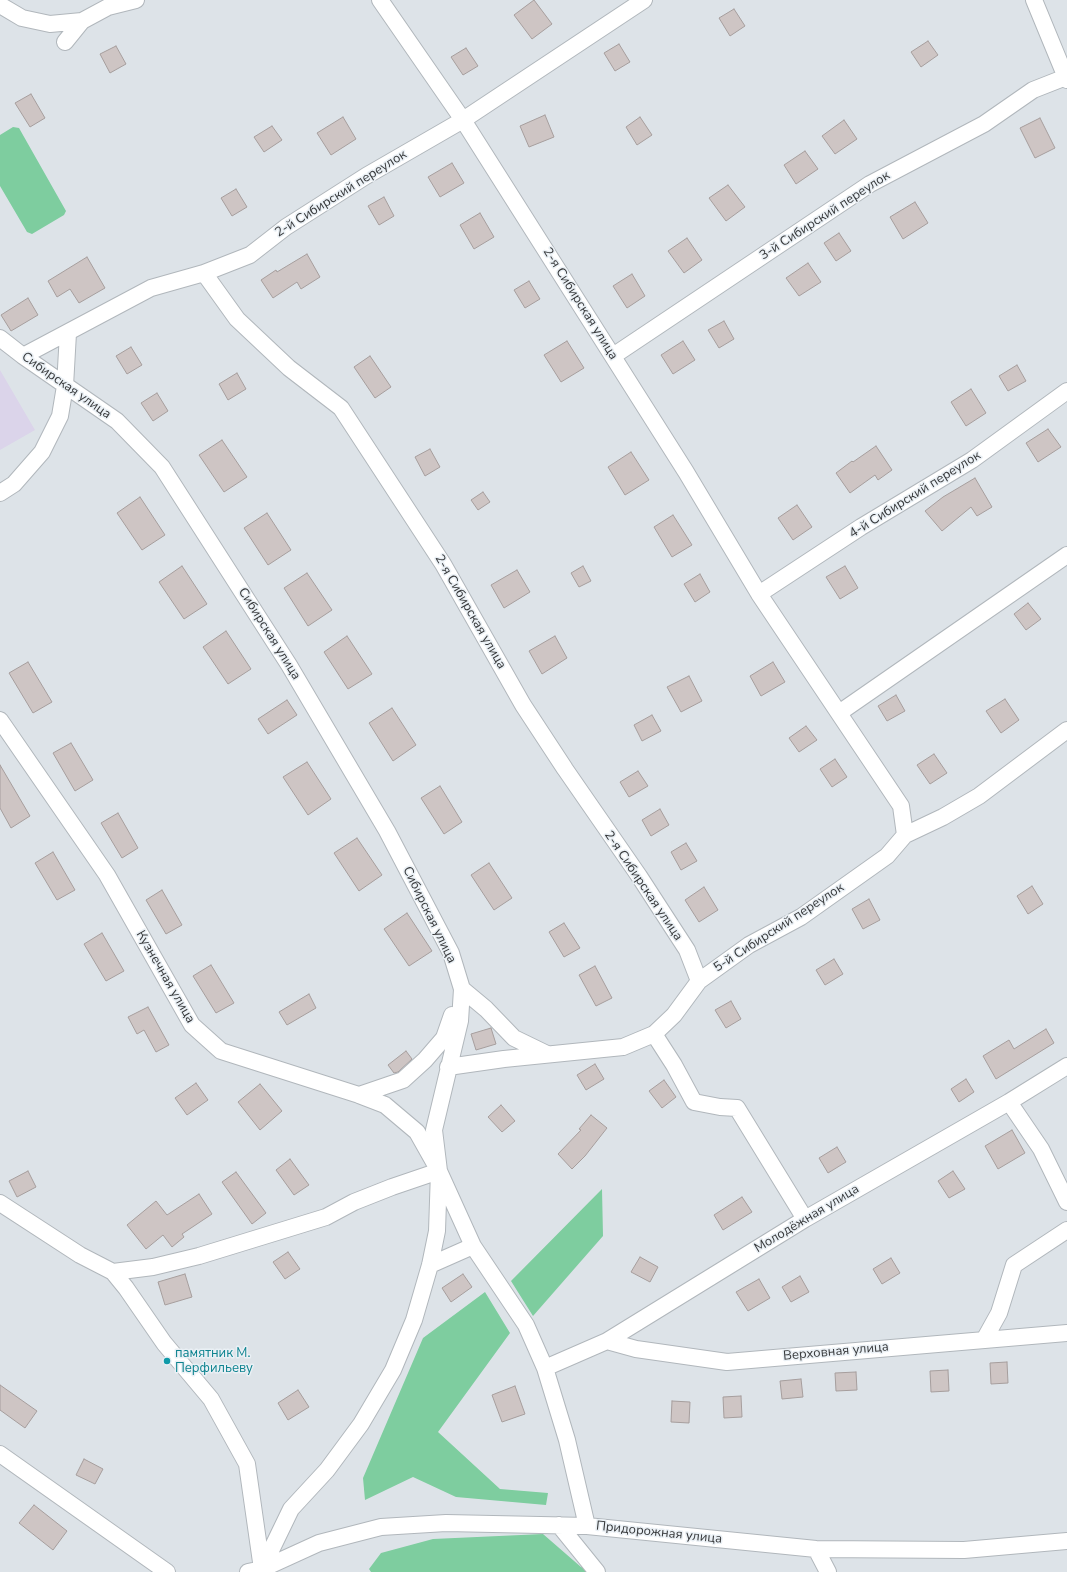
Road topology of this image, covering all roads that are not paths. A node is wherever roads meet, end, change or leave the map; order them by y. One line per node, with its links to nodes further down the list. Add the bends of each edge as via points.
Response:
1 (136, 0): 5 (street)
2 (380, 0): 10 (street, 2-я Сибирская улица)
3 (644, 0): 10 (street, 2-й Сибирский переулок)
4 (1034, 0): 9 (street)
5 (107, 3): 7 (street)
6 (0, 5): 7 (street, via 22,18 50,24)
7 (82, 21): 8 (street)
8 (65, 42)
9 (1066, 79): 15 (street, 3-й Сибирский переулок, via 1033,90 984,124 870,184)
10 (463, 120): 11 (street, 2-й Сибирский переулок, via 366,176 286,227 250,254); 15 (street, 2-я Сибирская улица)
11 (204, 273): 12 (street, 2-й Сибирский переулок, via 151,288); 25 (street, 2-я Сибирская улица, via 237,319 289,368 341,408 443,564 523,705 687,950)
12 (68, 332): 14 (street, 2-й Сибирский переулок); 16 (street)
13 (0, 338): 14 (street, Сибирская улица)
14 (23, 356): 16 (street, Сибирская улица)
15 (613, 356): 20 (street, 2-я Сибирская улица)
16 (66, 386): 18 (street, via 60,416 42,452 14,484); 26 (street, Сибирская улица, via 117,421 162,467 289,665 387,831 451,953)
17 (1067, 391): 20 (street, 4-й Сибирский переулок, via 972,460)
18 (0, 493)
19 (1067, 555): 21 (street)
20 (759, 594): 21 (street, 2-я Сибирская улица)
21 (838, 713): 24 (street, 2-я Сибирская улица, via 901,806)
22 (0, 720): 31 (street, Кузнечная улица, via 107,875 192,1025 221,1051)
23 (1067, 730): 24 (street, 5-й Сибирский переулок, via 980,796)
24 (905, 835): 25 (street, 5-й Сибирский переулок, via 887,856 801,917 749,945)
25 (699, 981): 27 (street, 5-й Сибирский переулок, via 674,1015)
26 (462, 989): 28 (street, via 514,1038); 30 (street, via 460,1020); 31 (street, via 444,1038 425,1060 403,1080)
27 (654, 1034): 28 (street, 5-й Сибирский переулок, via 623,1047); 36 (street, via 694,1102 737,1108)
28 (547, 1054): 30 (street, 5-й Сибирский переулок)
29 (1067, 1066): 32 (street, Молодёжная улица)
30 (448, 1067): 33 (street, via 434,1130)
31 (359, 1095): 33 (street, Кузнечная улица, via 385,1105 417,1132)
32 (1009, 1102): 34 (street, via 1041,1149); 36 (street, Молодёжная улица)
33 (439, 1171): 38 (street); 39 (street, via 437,1231); 40 (street, via 354,1202 326,1217 199,1256 153,1267)
34 (1067, 1202)
35 (0, 1203): 40 (street, via 80,1255)
36 (805, 1219): 43 (street, Молодёжная улица)
37 (1067, 1230): 42 (street, via 1014,1265 999,1313)
38 (473, 1246): 39 (street); 44 (street, via 526,1325)
39 (430, 1265): 50 (street, via 414,1320 393,1370 361,1424 327,1470 291,1509)
40 (113, 1272): 50 (street, via 164,1343 211,1399 247,1464)
41 (1067, 1333): 42 (street, Верховная улица)
42 (984, 1340): 43 (street, Верховная улица, via 727,1362 636,1349)
43 (606, 1341): 44 (street, Молодёжная улица)
44 (545, 1368): 47 (street, via 567,1440)
45 (0, 1454): 51 (street)
46 (559, 1525): 47 (street, Придорожная улица); 50 (street, Придорожная улица, via 446,1523 381,1527 319,1543); 52 (street)
47 (587, 1526): 49 (street, Придорожная улица)
48 (1067, 1541): 49 (street, Придорожная улица, via 964,1550)
49 (816, 1549): 53 (street)
50 (258, 1571)
51 (167, 1572)
52 (597, 1572)
53 (828, 1572)

